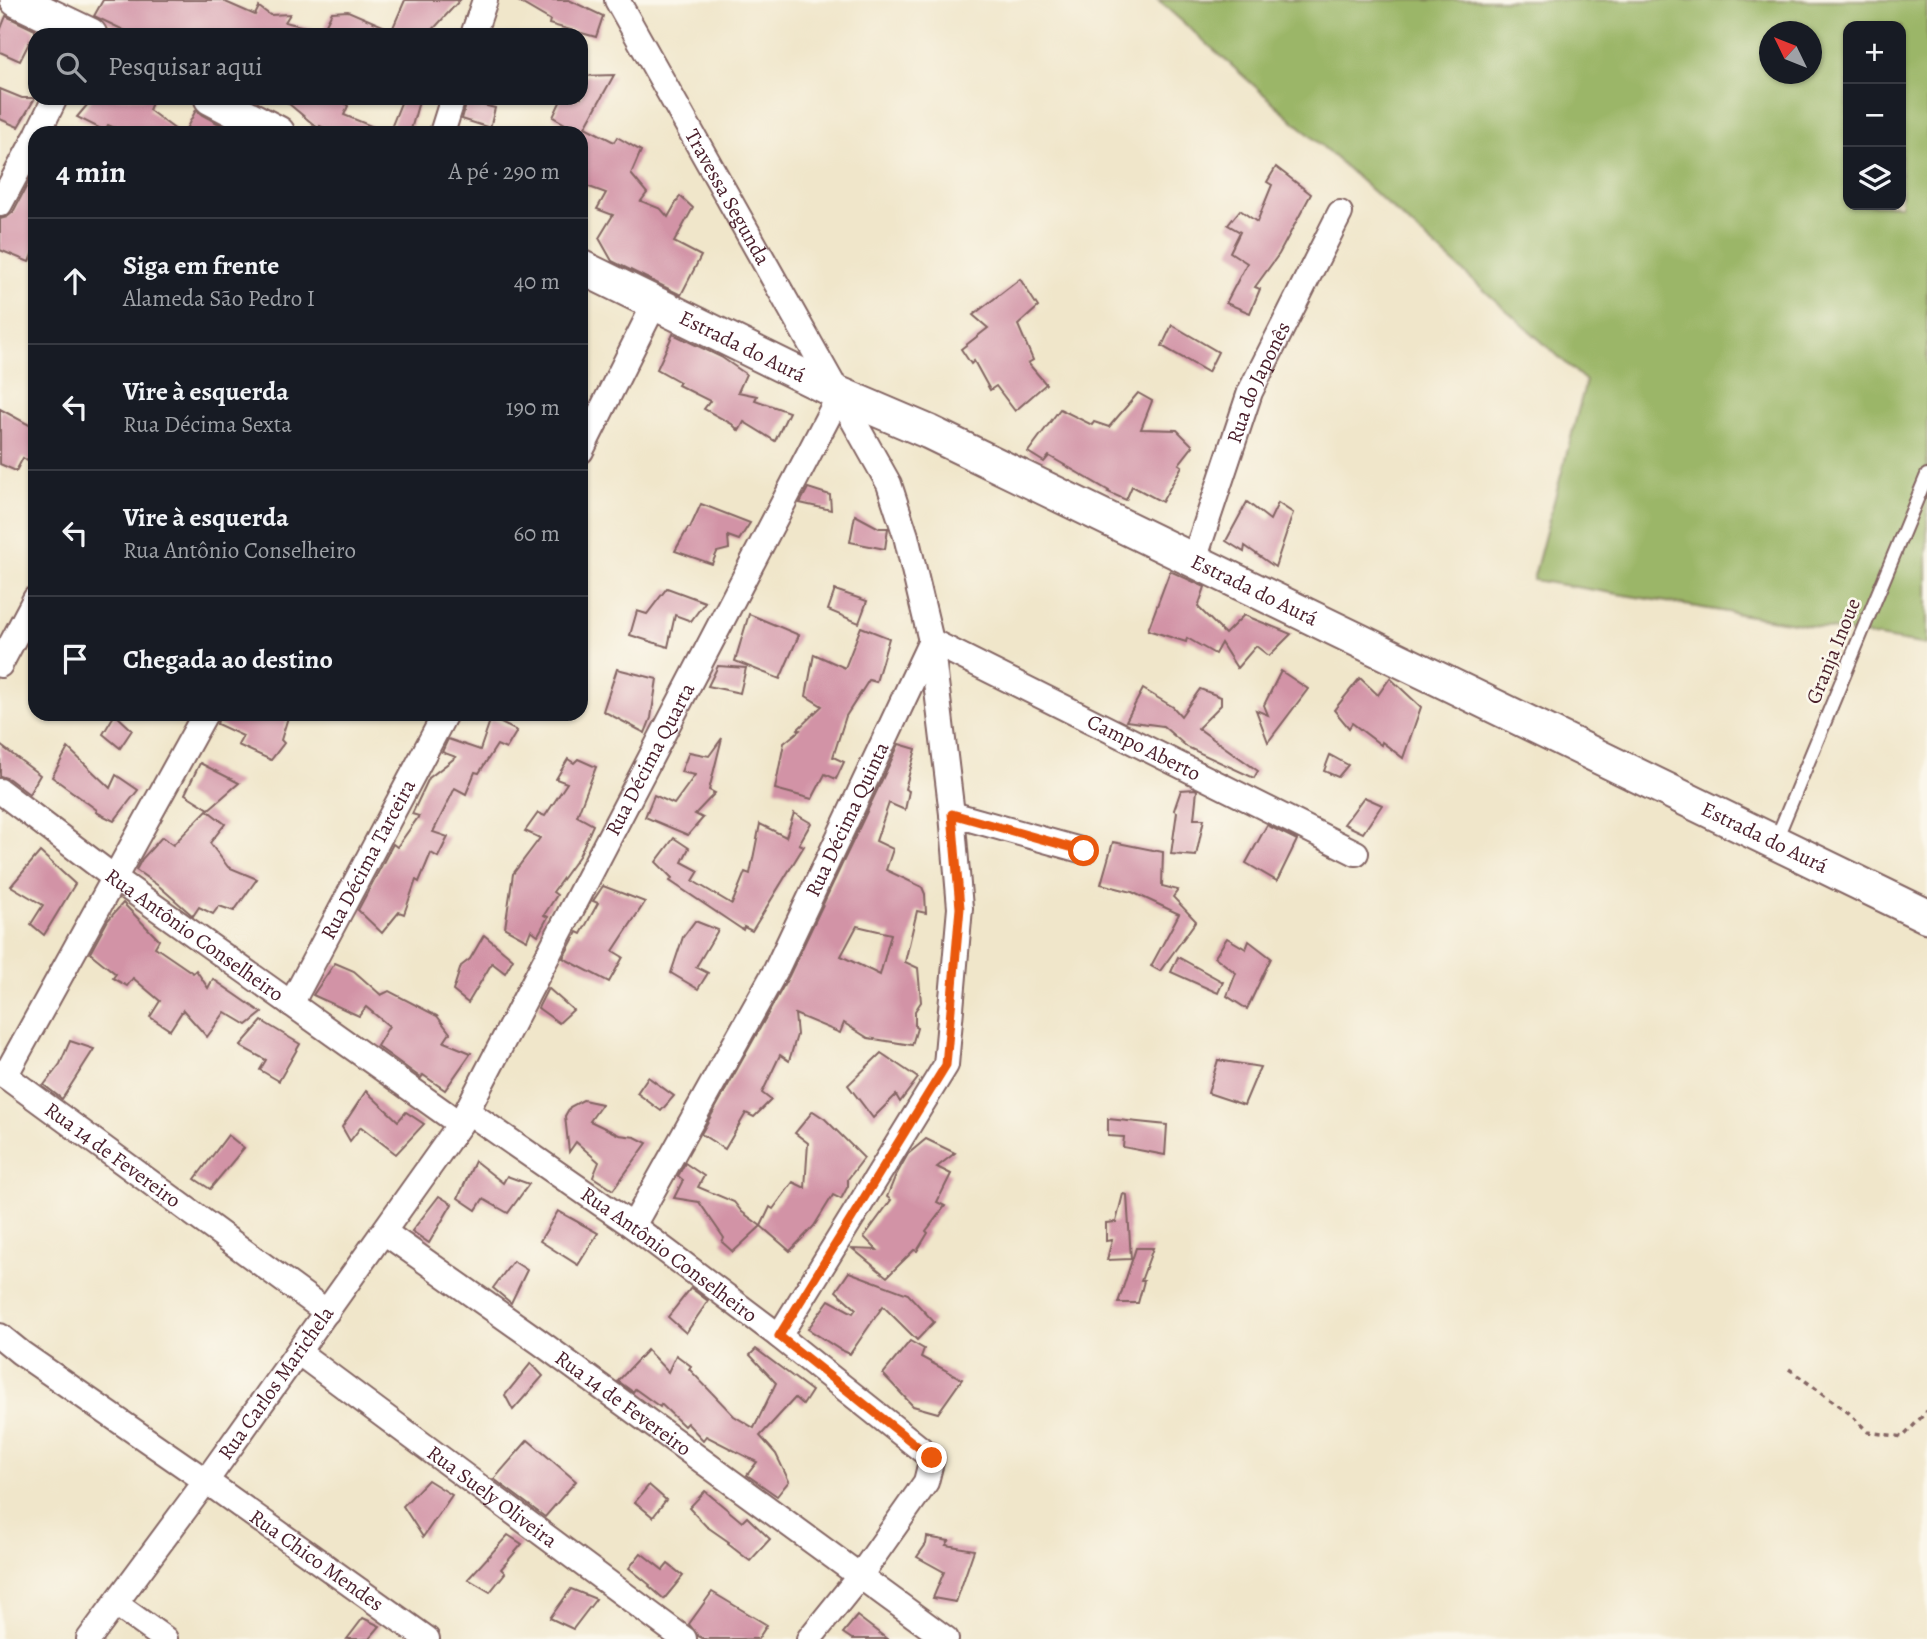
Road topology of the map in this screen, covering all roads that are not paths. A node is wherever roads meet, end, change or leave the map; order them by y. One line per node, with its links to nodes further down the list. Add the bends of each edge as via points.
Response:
1 (17, 0): 4 (street)
2 (485, 0): 5 (street)
3 (617, 0): 17 (street, Travessa Segunda)
4 (75, 28)
5 (475, 28)
6 (52, 105): 9 (street)
7 (224, 105): 10 (street)
8 (451, 105): 11 (street)
9 (41, 126)
10 (265, 126)
11 (444, 126)
12 (28, 152): 13 (street)
13 (0, 204)
14 (1340, 213): 20 (street, Rua do Japonês, via 1250,392)
15 (588, 270): 16 (street, Estrada do Aurá)
16 (656, 303): 17 (street, Estrada do Aurá); 18 (street)
17 (840, 394): 20 (street, Estrada do Aurá); 22 (street, via 889,484); 35 (street, Rua Décima Quarta)
18 (588, 437)
19 (1927, 475): 28 (lane, Granja Inoue)
20 (1194, 560): 28 (street, Estrada do Aurá)
21 (28, 612): 23 (street)
22 (931, 640): 27 (street); 30 (street, Campo Aberto); 36 (street, Rua Décima Quinta, via 776,970)
23 (0, 665)
24 (201, 721): 31 (street)
25 (441, 721): 33 (street, Rua Décima Tarceira)
26 (0, 791): 31 (street, Rua Antônio Conselheiro)
27 (952, 814): 29 (street); 40 (street, via 960,908 946,1065)
28 (1775, 842): 32 (street, Estrada do Aurá)
29 (1084, 851)
30 (1356, 853)
31 (116, 879): 33 (street, Rua Antônio Conselheiro); 34 (street)
32 (1927, 916)
33 (291, 1004): 35 (street, Rua Antônio Conselheiro)
34 (3, 1074): 38 (street, Rua 14 de Fevereiro)
35 (464, 1118): 36 (street, Rua Antônio Conselheiro); 37 (street, Rua Carlos Marichela)
36 (633, 1226): 40 (street, Rua Antônio Conselheiro)
37 (384, 1232): 38 (street, Rua Carlos Marichela); 43 (street, Rua 14 de Fevereiro)
38 (327, 1312): 41 (street, Rua Carlos Marichela)
39 (0, 1335): 42 (street)
40 (779, 1336): 43 (street, Rua Antônio Conselheiro, via 932,1458 926,1482)
41 (298, 1352): 42 (street, Rua Carlos Marichela); 48 (street, Rua Suely Oliveira)
42 (206, 1481): 44 (street, Rua Carlos Marichela); 47 (street, Rua Chico Mendes)
43 (859, 1577): 49 (street); 50 (street)
44 (116, 1604): 45 (street, Rua Carlos Marichela); 46 (street)
45 (89, 1639)
46 (165, 1639)
47 (427, 1639)
48 (684, 1639)
49 (809, 1639)
50 (946, 1639)

